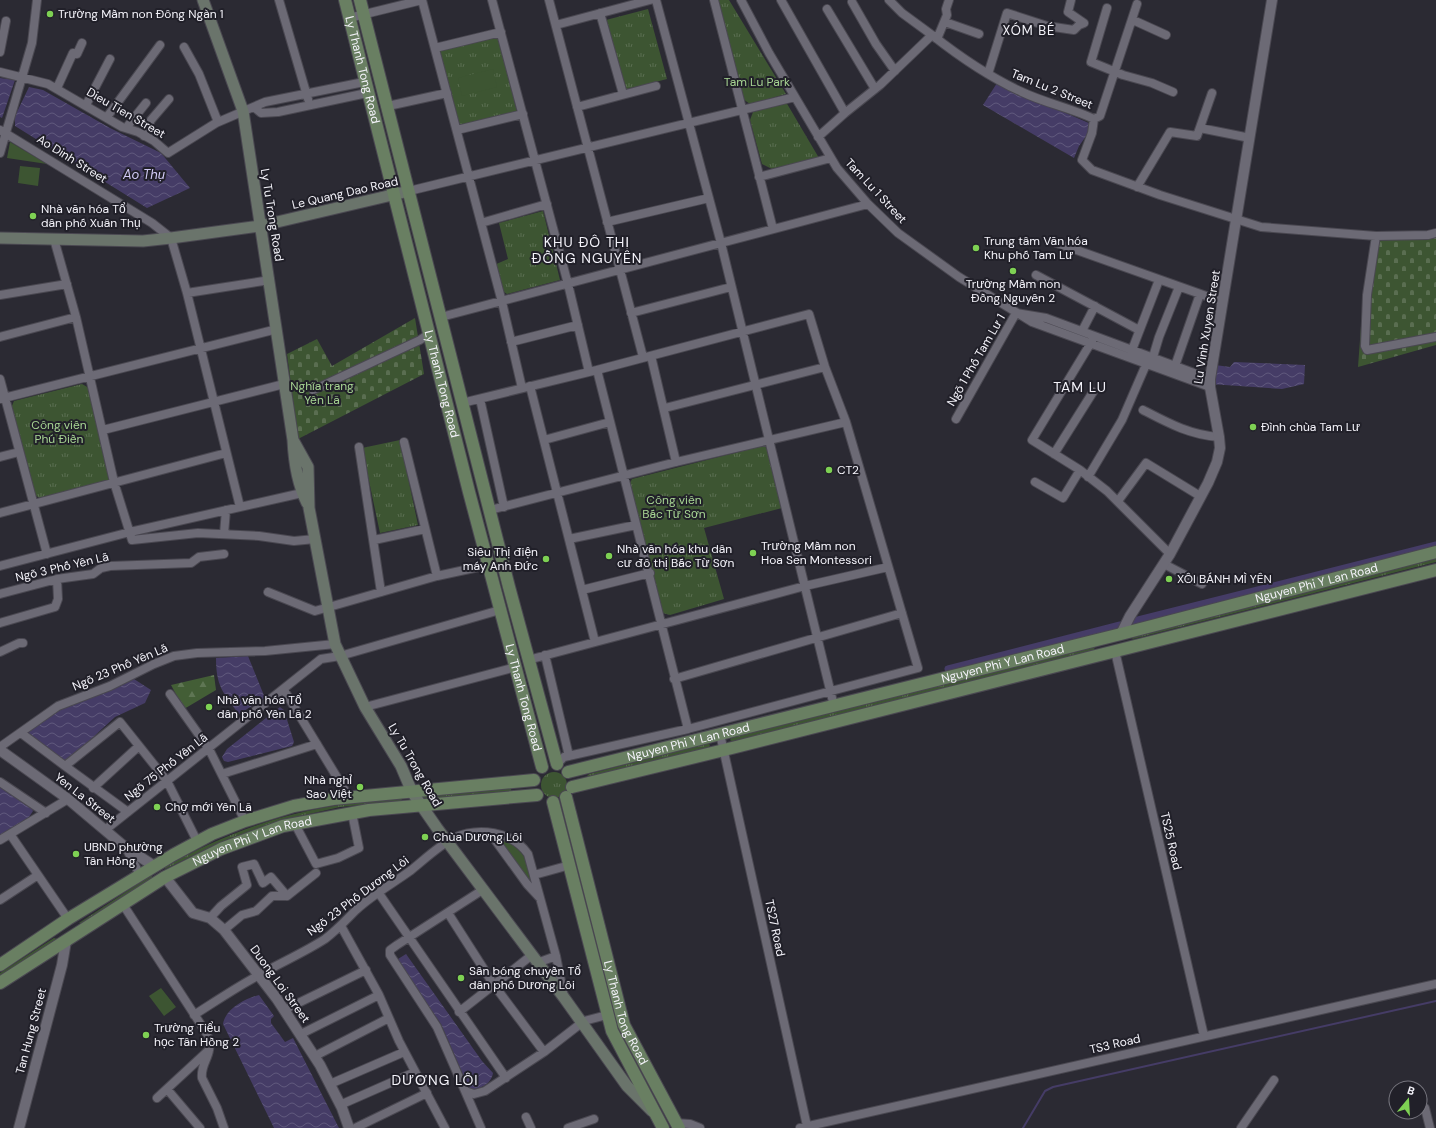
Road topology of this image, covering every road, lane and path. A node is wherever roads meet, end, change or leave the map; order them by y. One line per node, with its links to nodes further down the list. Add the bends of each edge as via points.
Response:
1 (37, 0): 43 (street, via 32,43)
2 (203, 0): 62 (main road, Ly Tu Trong Road)
3 (280, 0): 51 (street)
4 (345, 0): 24 (main road, Ly Thanh Tong Road)
5 (360, 0): 23 (main road, Ly Thanh Tong Road)
6 (422, 0): 23 (street); 36 (street)
7 (492, 0): 29 (street)
8 (549, 0): 28 (street)
9 (650, 0): 22 (street)
10 (656, 0): 68 (street)
11 (714, 0): 61 (street)
12 (741, 0): 53 (street, Tam Lu 1 Street)
13 (781, 0): 63 (street)
14 (889, 0): 32 (street, Tam Lu 2 Street)
15 (949, 0): 27 (street)
16 (1071, 0): 42 (street, via 1068,12 1084,23 1078,24 1074,30 1047,26 1006,14)
17 (1272, 0): 75 (street, Lu Vinh Xuyen Street)
18 (852, 2): 39 (street)
19 (1137, 4): 25 (street)
20 (1107, 8): 40 (street, via 1091,62)
21 (827, 9): 47 (street)
22 (600, 13): 28 (street); 52 (street)
23 (364, 14): 24 (street); 58 (main road, Ly Thanh Tong Road)
24 (349, 18): 46 (main road, Ly Thanh Tong Road)
25 (1133, 20): 31 (street); 40 (street)
26 (6, 21): 37 (street)
27 (945, 22): 30 (street); 32 (street)
28 (556, 25): 59 (street)
29 (501, 32): 36 (street); 64 (street)
30 (980, 34)
31 (1166, 35)
32 (934, 37): 39 (street); 42 (street, Tam Lu 2 Street)
33 (82, 43): 45 (street, via 77,54 73,54)
34 (160, 45): 65 (street)
35 (184, 47): 67 (street, via 199,74)
36 (435, 48): 49 (street)
37 (0, 52)
38 (110, 58): 56 (street)
39 (895, 71): 47 (street)
40 (1113, 71): 48 (street); 66 (street, via 1100,116)
41 (0, 72): 43 (street, Dieu Tien Street)
42 (988, 74): 66 (street, Tam Lu 2 Street, via 1023,93)
43 (23, 78): 45 (street, Dieu Tien Street); 72 (street)
44 (656, 86): 52 (street)
45 (57, 88): 56 (street, Dieu Tien Street)
46 (366, 88): 51 (street, Dieu Tien Street); 57 (street, Dieu Tien Street); 84 (main road, Ly Thanh Tong Road)
47 (875, 89): 63 (street)
48 (1173, 92)
49 (447, 93): 58 (street); 71 (street)
50 (1212, 93): 70 (street)
51 (307, 94): 57 (street); 60 (street, Dieu Tien Street, via 264,102)
52 (623, 94): 59 (street)
53 (795, 97): 61 (street); 74 (street, Tam Lu 1 Street)
54 (169, 99): 73 (street, via 151,120)
55 (146, 103): 69 (street)
56 (86, 105): 65 (street, Dieu Tien Street)
57 (310, 105): 60 (street, Dieu Tien Street, via 266,112)
58 (388, 106): 83 (main road, Ly Thanh Tong Road)
59 (577, 106): 76 (street)
60 (255, 108): 62 (street, Dieu Tien Street)
61 (743, 110): 68 (street); 80 (street)
62 (243, 111): 67 (street, Dieu Tien Street); 91 (main road, Ly Tu Trong Road)
63 (844, 113): 74 (street)
64 (523, 114): 71 (street); 79 (street)
65 (107, 117): 69 (street, Dieu Tien Street)
66 (1094, 119): 82 (street, Tam Lu 2 Street, via 1092,133 1082,160 1092,170)
67 (218, 122): 73 (street, Dieu Tien Street, via 168,153)
68 (689, 123): 76 (street); 85 (street)
69 (126, 128): 73 (street, Dieu Tien Street)
70 (1200, 128): 75 (street); 82 (street, via 1197,136 1170,132)
71 (457, 130): 81 (street)
72 (3, 131): 77 (street); 96 (street, Ao Dinh Street, via 152,223)
73 (144, 136)
74 (818, 137): 78 (street, Tam Lu 1 Street)
75 (1250, 138): 88 (street, Lu Vinh Xuyen Street)
76 (587, 147): 79 (street); 89 (street)
77 (0, 153)
78 (831, 158): 80 (street); 87 (street, Tam Lu 1 Street)
79 (535, 160): 81 (street); 86 (street)
80 (760, 177): 92 (street)
81 (469, 178): 83 (street); 90 (street)
82 (1137, 187): 88 (street, Tam Lu 2 Street)
83 (409, 191): 84 (main road, Le Quang Dao Road); 117 (main road, Ly Thanh Tong Road)
84 (395, 194): 91 (main road, Le Quang Dao Road); 123 (main road, Ly Thanh Tong Road)
85 (709, 198): 89 (street); 99 (street)
86 (547, 204): 90 (street); 105 (street)
87 (868, 204): 92 (street); 115 (street, Tam Lu 1 Street, via 898,234 920,251)
88 (1237, 221): 94 (street, Tam Lu 2 Street, via 1261,227); 112 (street, Lu Vinh Xuyen Street)
89 (607, 222): 100 (street)
90 (481, 223): 111 (street)
91 (260, 226): 96 (main road, Le Quang Dao Road); 102 (main road, Ly Tu Trong Road)
92 (773, 229): 99 (street)
93 (1436, 233): 94 (street, Tam Lu 2 Street)
94 (1376, 236): 126 (street, via 1367,295 1367,350)
95 (0, 238): 97 (main road, Le Quang Dao Road)
96 (171, 238): 97 (main road, Le Quang Dao Road, via 143,241); 108 (street)
97 (54, 239): 104 (street)
98 (1054, 242): 103 (street)
99 (721, 243): 100 (street); 106 (street)
100 (619, 269): 105 (street); 114 (street)
101 (1036, 275): 113 (street)
102 (270, 280): 108 (street); 119 (main road, Ly Tu Trong Road)
103 (1159, 280): 107 (street); 120 (street)
104 (66, 284): 110 (street); 116 (street)
105 (568, 284): 111 (street); 118 (street)
106 (731, 287): 114 (street); 122 (street)
107 (1179, 287): 109 (street); 132 (street)
108 (188, 293): 129 (street)
109 (1200, 294): 112 (street); 134 (street)
110 (0, 295)
111 (502, 302): 117 (street); 127 (street)
112 (1223, 302): 139 (street, Lu Vinh Xuyen Street)
113 (1095, 306): 120 (street); 121 (street)
114 (631, 313): 131 (street)
115 (1016, 313): 121 (street, Tam Lu 1 Street, via 1046,318); 128 (street, Tam Lu 1 Street); 151 (street, Ngõ 1 Phố Tam Lư 1)
116 (76, 318): 125 (street); 137 (street)
117 (441, 318): 148 (main road, Ly Thanh Tong Road)
118 (578, 325): 127 (street); 136 (street)
119 (277, 329): 129 (street); 140 (main road, Ly Tu Trong Road)
120 (1139, 330): 130 (street)
121 (1082, 331): 124 (street, Tam Lu 1 Street)
122 (742, 332): 131 (street); 135 (street, via 809,314); 141 (street)
123 (430, 333): 143 (street); 194 (main road, Ly Thanh Tong Road)
124 (1094, 336): 128 (street); 130 (street, Tam Lu 1 Street)
125 (0, 337)
126 (1436, 337)
127 (511, 342): 142 (street)
128 (1091, 345): 133 (street, Tam Lu 1 Street); 163 (street, via 1032,440)
129 (200, 347): 137 (street); 147 (street)
130 (1132, 350): 132 (street, Tam Lu 1 Street)
131 (647, 356): 136 (street); 149 (street)
132 (1151, 357): 133 (street); 134 (street, Tam Lu 1 Street)
133 (1146, 365): 139 (street, Tam Lu 1 Street); 168 (street, via 1122,420)
134 (1175, 366): 139 (street, Tam Lu 1 Street)
135 (825, 367): 141 (street); 153 (street)
136 (593, 371): 142 (street); 152 (street)
137 (89, 376): 145 (street); 154 (street)
138 (0, 379): 145 (street)
139 (1210, 383): 155 (street, Lu Vinh Xuyen Street)
140 (284, 384): 147 (street); 156 (main road, Ly Tu Trong Road)
141 (756, 386): 149 (street); 158 (street)
142 (526, 387): 146 (street); 157 (street)
143 (313, 390)
144 (1093, 392): 163 (street)
145 (3, 398): 161 (street)
146 (480, 398): 148 (street); 177 (street)
147 (213, 402): 154 (street); 162 (street)
148 (462, 403): 180 (main road, Ly Thanh Tong Road)
149 (664, 408): 165 (street)
150 (1143, 410): 155 (street, via 1202,436)
151 (956, 419)
152 (610, 422): 157 (street); 167 (street)
153 (846, 422): 158 (street); 196 (street)
154 (103, 430): 169 (street)
155 (1219, 437): 173 (street, Lu Vinh Xuyen Street, via 1217,462)
156 (293, 440): 171 (main road, Ly Tu Trong Road, via 295,467); 178 (main road, Ly Tu Trong Road, via 308,467)
157 (544, 440): 172 (street)
158 (770, 441): 165 (street); 204 (street)
159 (404, 442): 183 (street)
160 (359, 447): 188 (street)
161 (20, 452): 164 (street); 175 (street)
162 (226, 453): 169 (street); 176 (street)
163 (1054, 454): 166 (street)
164 (0, 457)
165 (676, 462): 167 (street)
166 (1080, 470): 168 (street); 170 (street, via 1063,498)
167 (624, 476): 172 (street); 182 (street)
168 (1088, 477): 174 (street)
169 (114, 482): 175 (street); 184 (street)
170 (1036, 482)
171 (302, 493): 176 (street); 178 (main road, Ly Tu Trong Road)
172 (557, 494): 177 (street); 187 (street)
173 (1200, 496): 174 (street, via 1146,463); 192 (street, Lu Vinh Xuyen Street)
174 (1118, 501): 192 (street)
175 (34, 504): 181 (street); 190 (street)
176 (240, 507): 179 (street)
177 (504, 507): 180 (street)
178 (309, 508): 186 (main road, Ly Tu Trong Road)
179 (226, 510): 184 (street); 185 (street)
180 (490, 510): 201 (main road, Ly Thanh Tong Road)
181 (0, 513)
182 (636, 526): 187 (street); 198 (street)
183 (425, 529): 188 (street); 199 (street)
184 (130, 532): 185 (street, via 131,539 135,541 198,533); 190 (street)
185 (224, 534): 186 (street, via 294,541)
186 (315, 539): 209 (main road, Ly Tu Trong Road)
187 (569, 539): 205 (street)
188 (374, 540): 207 (street)
189 (1436, 552): 214 (main road, Nguyen Phi Y Lan Road)
190 (47, 554): 195 (street)
191 (224, 554): 200 (street, Ngõ 3 Phố Yên Lã, via 198,557 191,563 110,566 101,568 93,574)
192 (1170, 554): 193 (street, Lu Vinh Xuyen Street)
193 (1164, 564): 202 (street); 214 (street, Lu Vinh Xuyen Street)
194 (488, 565): 199 (street); 203 (main road, Ly Thanh Tong Road)
195 (0, 566)
196 (888, 567): 204 (street); 211 (street)
197 (1436, 570): 219 (main road, Nguyen Phi Y Lan Road)
198 (650, 573): 205 (street); 213 (street)
199 (437, 576): 207 (street)
200 (57, 579): 208 (street, Ngõ 3 Phố Yên Lã); 212 (street, via 58,599 55,607)
201 (508, 582): 203 (main road); 223 (main road, Ly Thanh Tong Road)
202 (1202, 584)
203 (494, 586): 210 (main road, Ly Thanh Tong Road)
204 (805, 586): 213 (street); 215 (street)
205 (582, 590): 216 (street)
206 (268, 592): 209 (street, via 315,611)
207 (381, 592): 209 (street)
208 (0, 594)
209 (326, 606): 218 (main road, Ly Tu Trong Road)
210 (500, 610): 222 (street, Ngõ 75 Phố Yên Lã); 224 (main road, Ly Thanh Tong Road)
211 (902, 614): 215 (street); 227 (street, via 918,668)
212 (0, 623)
213 (661, 624): 216 (street); 225 (street)
214 (1121, 634): 219 (main road); 229 (main road, Nguyen Phi Y Lan Road)
215 (818, 639): 225 (street); 227 (street)
216 (595, 642): 221 (street)
217 (23, 644): 220 (street, via 19,643)
218 (334, 644): 222 (main road, Ly Tu Trong Road); 232 (street, Ngõ 23 Phố Yên Lã, via 174,656 110,686 58,706)
219 (1115, 651): 238 (main road, Nguyen Phi Y Lan Road); 305 (street, TS25 Road)
220 (0, 652)
221 (545, 655): 223 (street); 239 (street)
222 (340, 656): 226 (street, Ngõ 75 Phố Yên Lã, via 321,659); 230 (main road, Ly Tu Trong Road)
223 (528, 660): 240 (main road, Ly Thanh Tong Road)
224 (516, 667): 230 (street); 242 (main road, Ly Thanh Tong Road)
225 (674, 679): 231 (street)
226 (284, 690): 234 (street); 237 (street, Ngõ 75 Phố Yên Lã)
227 (831, 692): 229 (street); 231 (street)
228 (170, 694): 237 (street)
229 (834, 706): 233 (main road, Nguyen Phi Y Lan Road)
230 (365, 707): 249 (main road, Ly Tu Trong Road, via 401,766)
231 (688, 729): 239 (street)
232 (20, 732): 236 (street, Ngõ 23 Phố Yên Lã); 241 (street)
233 (720, 734): 238 (street, TS27 Road); 243 (main road, Nguyen Phi Y Lan Road)
234 (317, 744): 244 (street); 252 (street)
235 (139, 746): 241 (street, via 120,722); 246 (street); 248 (street)
236 (0, 749): 253 (street, Yen La Street)
237 (209, 749): 244 (street); 246 (street, Ngõ 75 Phố Yên Lã)
238 (724, 750): 250 (main road, Nguyen Phi Y Lan Road); 323 (street, TS27 Road)
239 (569, 756): 240 (street)
240 (557, 764): 242 (main road); 243 (main road)
241 (65, 766): 248 (street)
242 (542, 767): 245 (main road)
243 (568, 772): 250 (main road, via 572,779)
244 (222, 774): 259 (street)
245 (534, 780): 249 (main road, Nguyen Phi Y Lan Road); 251 (main road)
246 (168, 781): 256 (street, Ngõ 75 Phố Yên Lã); 265 (street)
247 (0, 782): 257 (street)
248 (93, 788): 256 (street)
249 (412, 792): 252 (main road, Nguyen Phi Y Lan Road); 255 (main road, Ly Tu Trong Road)
250 (569, 792): 254 (main road); 322 (main road, Ly Thanh Tong Road, via 624,1025)
251 (537, 795): 254 (main road); 255 (main road, Nguyen Phi Y Lan Road)
252 (349, 797): 259 (main road, Nguyen Phi Y Lan Road, via 294,806)
253 (68, 799): 257 (street); 261 (street, Yen La Street)
254 (553, 802): 268 (main road, Ly Thanh Tong Road)
255 (421, 806): 258 (main road, Nguyen Phi Y Lan Road); 266 (main road, Ly Tu Trong Road)
256 (128, 812): 261 (street, Ngõ 75 Phố Yên Lã)
257 (46, 813): 263 (street)
258 (352, 813): 260 (main road, Nguyen Phi Y Lan Road); 260 (street, via 359,848 338,858 316,864)
259 (245, 821): 265 (main road, Nguyen Phi Y Lan Road)
260 (295, 824): 274 (main road, Nguyen Phi Y Lan Road, via 221,849)
261 (105, 830): 267 (street, Yen La Street)
262 (490, 833): 266 (street, Ngõ 23 Phố Dương Lôi, via 461,836); 273 (street, via 506,836 518,843 528,854); 278 (street, via 526,884)
263 (10, 834): 264 (street); 271 (street)
264 (0, 840)
265 (198, 841): 269 (main road, Nguyen Phi Y Lan Road)
266 (448, 842): 275 (main road, Ly Tu Trong Road); 276 (street, Ngõ 23 Phố Dương Lôi)
267 (126, 847): 269 (street, Yen La Street); 272 (street)
268 (570, 865): 273 (street); 301 (main road, Ly Thanh Tong Road)
269 (154, 866): 272 (main road, Nguyen Phi Y Lan Road); 274 (main road)
270 (316, 873): 277 (street)
271 (38, 875): 279 (street); 283 (street)
272 (140, 875): 283 (main road, Nguyen Phi Y Lan Road)
273 (534, 875): 278 (street)
274 (165, 876): 280 (main road, Nguyen Phi Y Lan Road); 282 (street, Duong Loi Street, via 193,913)
275 (484, 889): 281 (street); 289 (main road, Ly Tu Trong Road)
276 (378, 892): 284 (street, Ngõ 23 Phố Dương Lôi); 286 (street)
277 (287, 896): 282 (street, via 271,877 263,883 254,864 242,867 247,885); 285 (street, via 272,896 256,911 242,916)
278 (540, 898): 288 (street)
279 (0, 900)
280 (122, 903): 287 (main road, Nguyen Phi Y Lan Road); 300 (street)
281 (448, 913): 286 (street); 295 (street)
282 (210, 918): 285 (street, Duong Loi Street)
283 (68, 919): 287 (main road); 290 (main road, Nguyen Phi Y Lan Road)
284 (341, 926): 291 (street); 292 (street, Ngõ 23 Phố Dương Lôi, via 324,939)
285 (224, 930): 292 (street, Duong Loi Street)
286 (408, 937): 299 (street); 315 (street, via 390,950 390,955 436,1027)
287 (66, 941): 293 (main road, Nguyen Phi Y Lan Road); 324 (street, Tan Hung Street)
288 (556, 956): 289 (street); 297 (street)
289 (534, 959): 295 (street); 297 (main road, Ly Tu Trong Road)
290 (0, 965)
291 (366, 970): 296 (street); 298 (street)
292 (258, 975): 298 (street, Duong Loi Street); 300 (street, Ngõ 23 Phố Dương Lôi)
293 (0, 983)
294 (1436, 984): 305 (street, TS3 Road)
295 (494, 985): 299 (street); 308 (street)
296 (379, 995): 302 (street); 304 (street)
297 (565, 1000): 303 (main road, Ly Tu Trong Road)
298 (284, 1010): 304 (street, Duong Loi Street)
299 (458, 1012): 311 (street)
300 (194, 1015): 306 (street, via 207,1034)
301 (607, 1015): 303 (street); 319 (main road, Ly Thanh Tong Road, via 618,1043)
302 (389, 1018): 307 (street); 309 (street)
303 (581, 1023): 308 (street); 319 (main road, Ly Tu Trong Road, via 627,1086)
304 (301, 1034): 309 (street, Duong Loi Street)
305 (1204, 1036): 323 (street, TS3 Road)
306 (210, 1050): 314 (street); 326 (street, via 201,1073)
307 (404, 1052): 310 (street); 313 (street)
308 (544, 1052): 311 (street)
309 (315, 1056): 313 (street, Duong Loi Street)
310 (415, 1072): 316 (street); 318 (street)
311 (506, 1078): 315 (street, via 478,1094)
312 (1274, 1080): 335 (street)
313 (330, 1084): 318 (street, Duong Loi Street)
314 (167, 1088): 317 (street); 325 (street)
315 (465, 1091): 330 (street)
316 (427, 1093): 328 (street); 329 (street)
317 (157, 1098)
318 (340, 1105): 327 (street, Duong Loi Street)
319 (657, 1116): 333 (main road, Ly Thanh Tong Road)
320 (526, 1117): 331 (street)
321 (594, 1119): 332 (street)
322 (678, 1125): 334 (street, via 690,1124)
323 (803, 1127)
324 (19, 1128)
325 (200, 1128)
326 (224, 1128)
327 (349, 1128)
328 (355, 1128)
329 (445, 1128)
330 (481, 1128)
331 (531, 1128)
332 (568, 1128)
333 (663, 1128)
334 (700, 1128)
335 (1241, 1128)

